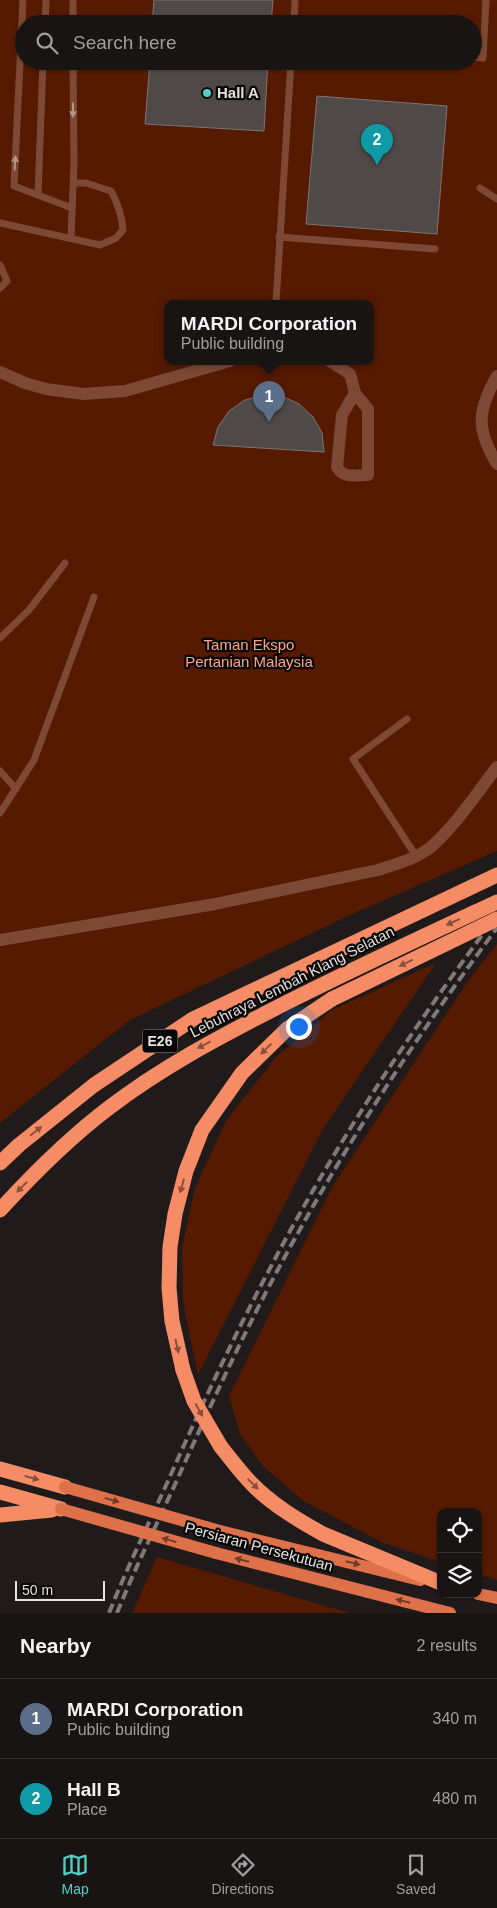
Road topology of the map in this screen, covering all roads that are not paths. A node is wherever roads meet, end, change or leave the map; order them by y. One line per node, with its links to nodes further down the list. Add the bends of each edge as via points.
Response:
1 (23, 0): 6 (lane, one-way to 1)
2 (46, 0): 7 (lane)
3 (73, 0): 8 (lane)
4 (295, 0): 9 (lane)
5 (486, 0): 10 (lane)
6 (22, 15)
7 (45, 15)
8 (73, 15)
9 (294, 15)
10 (482, 58)
11 (20, 70): 17 (lane, one-way to 11, via 14,186)
12 (43, 70): 17 (lane)
13 (73, 70): 15 (lane, one-way to 15)
14 (291, 70): 22 (lane)
15 (73, 183): 19 (lane); 21 (lane, via 86,183 111,191 118,205 123,230 116,238 100,245)
16 (480, 188): 18 (lane)
17 (38, 195): 19 (lane)
18 (497, 199)
19 (72, 208): 21 (lane)
20 (0, 223): 21 (lane)
21 (71, 237)
22 (279, 237): 23 (lane); 26 (lane)
23 (435, 249)
24 (0, 265): 25 (lane, via 7,281)
25 (0, 288)
26 (276, 300)
27 (216, 365): 29 (street, via 125,391 84,394 39,387)
28 (336, 365): 31 (street, via 350,374)
29 (0, 372)
30 (497, 376): 32 (street, via 482,408 481,431)
31 (355, 393): 31 (street, via 368,409 368,475 344,476 337,467 342,415)
32 (495, 459)
33 (66, 563): 35 (lane, via 29,610)
34 (94, 597): 39 (lane, via 44,736)
35 (0, 638)
36 (407, 719): 41 (lane, via 353,759)
37 (497, 767): 41 (street, via 449,828)
38 (0, 771): 39 (lane)
39 (16, 789): 40 (lane)
40 (0, 814)
41 (416, 856): 45 (street, via 378,870 225,902)
42 (497, 875): 46 (highway, Lebuhraya Lembah Klang Selatan / E26, one-way to 42, via 94,1084 192,1019)
43 (497, 902): 47 (highway, Lebuhraya Lembah Klang Selatan / E26, one-way to 47, via 326,982 175,1062 112,1106 58,1151)
44 (497, 919): 53 (highway, one-way to 53, bridge, via 332,999 287,1029 242,1073 202,1130 186,1170 170,1247 172,1320 183,1370 194,1400 221,1447 250,1482 307,1525)
45 (0, 940)
46 (0, 1163)
47 (0, 1210)
48 (0, 1469): 49 (highway, one-way to 49)
49 (65, 1486): 54 (main road, Persiaran Persekutuan, one-way to 54, bridge, via 220,1532)
50 (0, 1492): 51 (highway)
51 (61, 1509): 52 (highway); 57 (main road, Persiaran Persekutuan, one-way to 51, bridge)
52 (0, 1515)
53 (437, 1582)
54 (437, 1583)
55 (482, 1595): 56 (main road)
56 (497, 1598)
57 (450, 1613)

